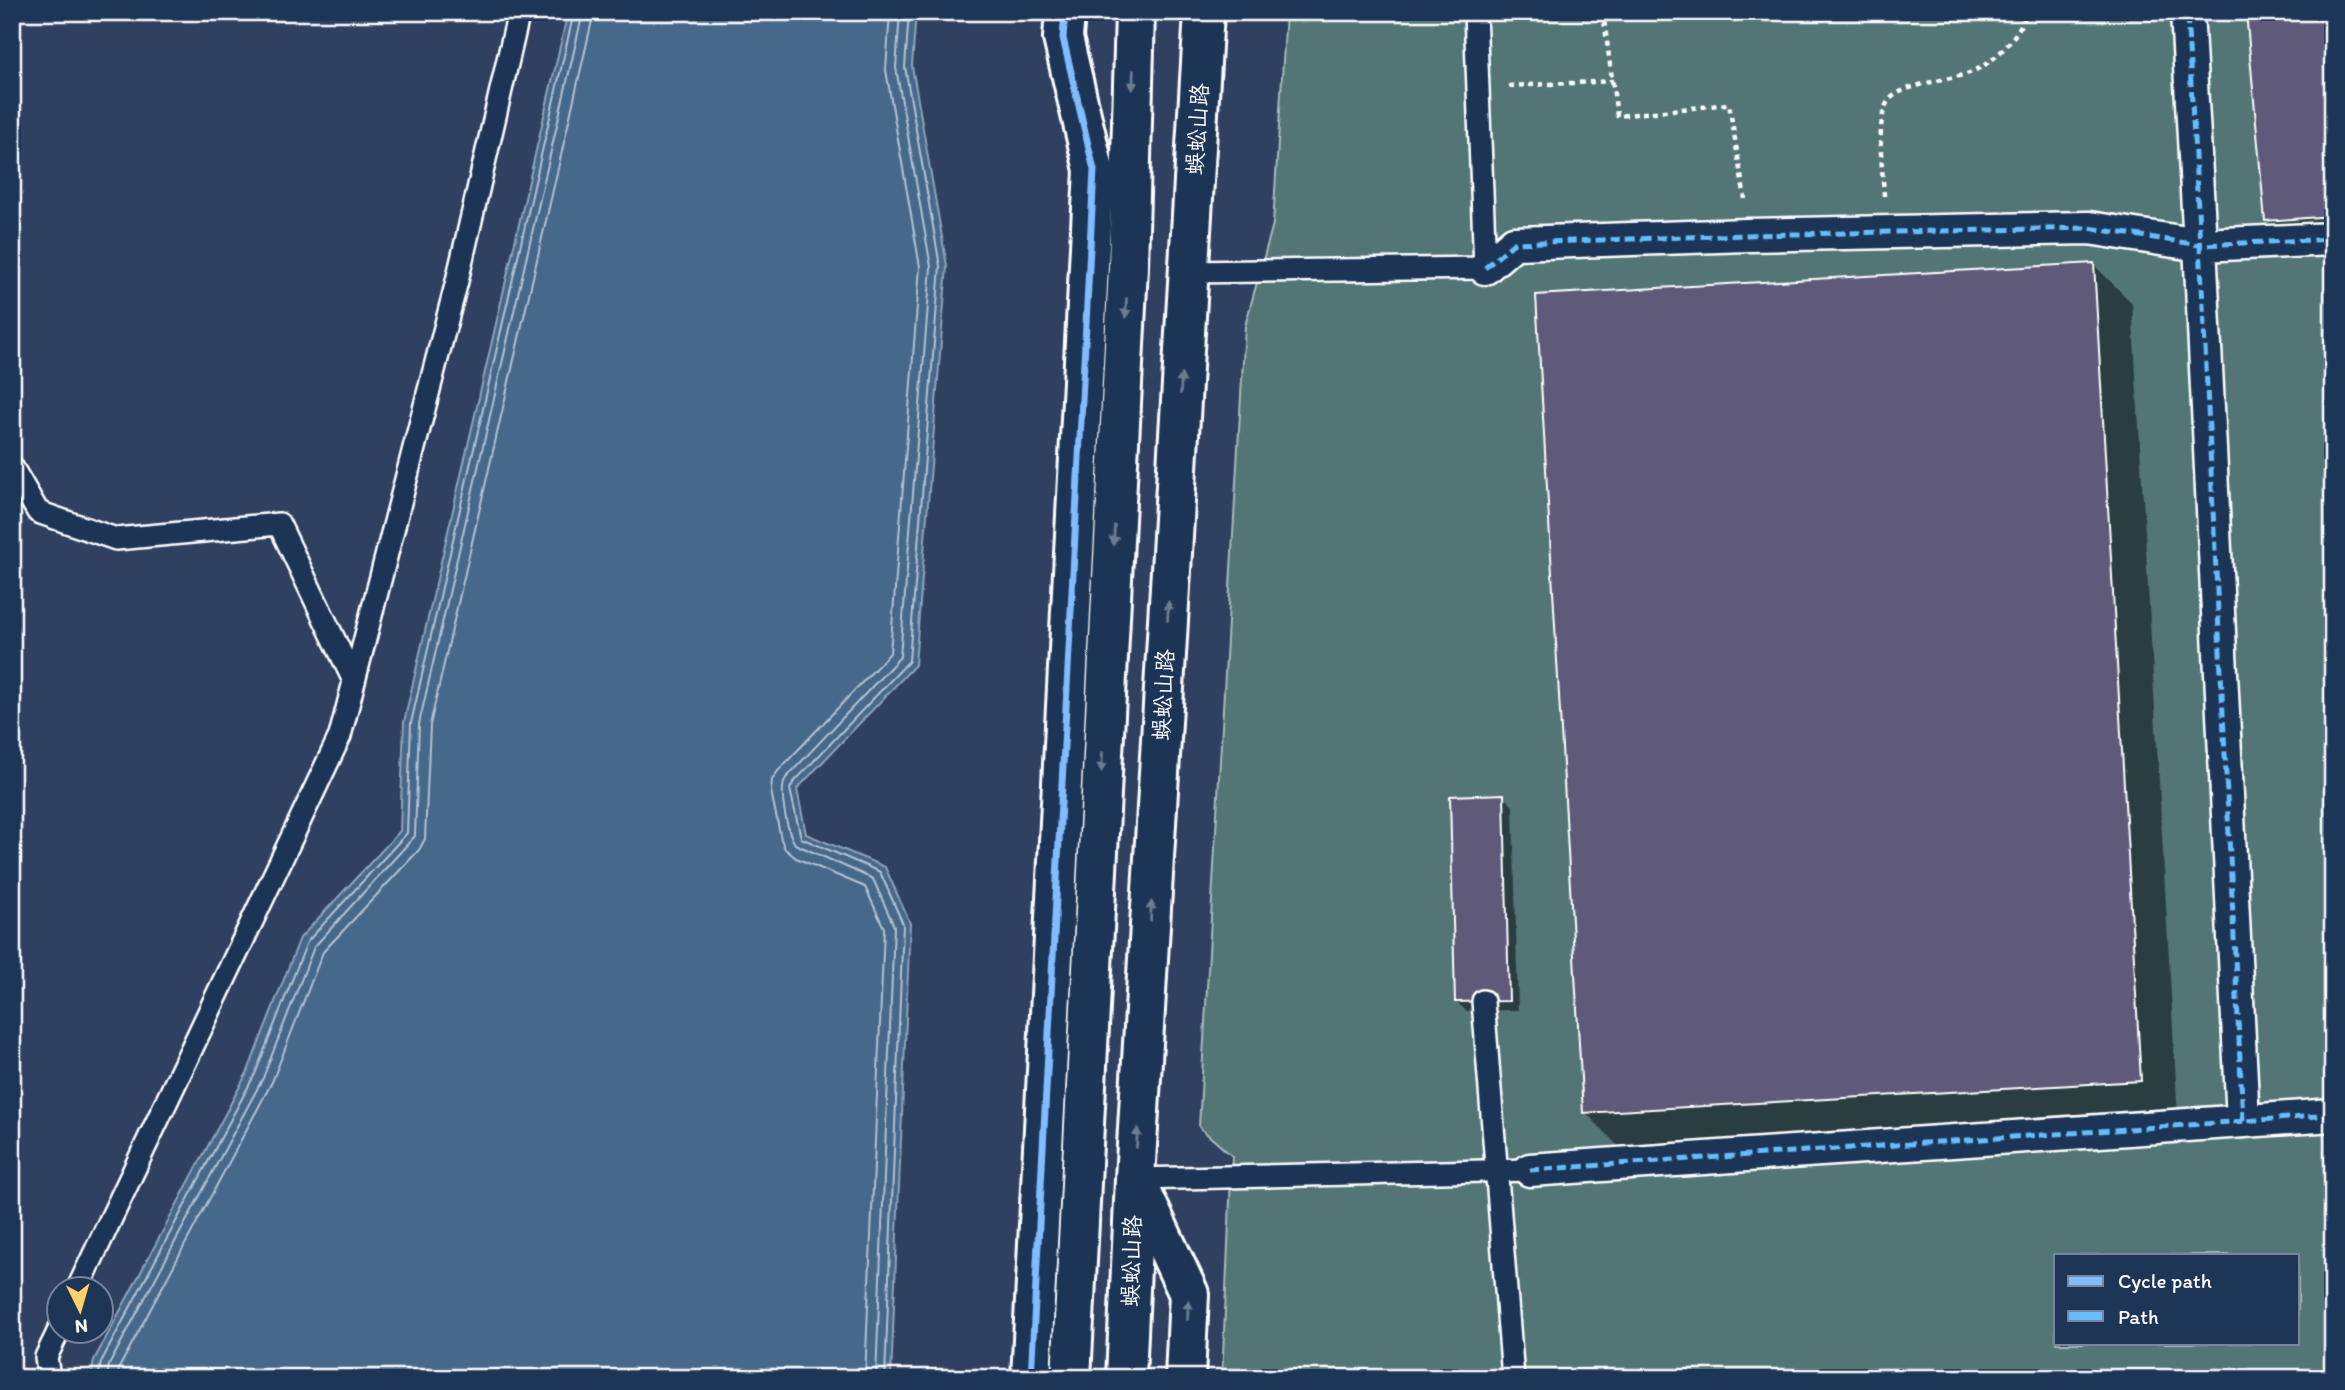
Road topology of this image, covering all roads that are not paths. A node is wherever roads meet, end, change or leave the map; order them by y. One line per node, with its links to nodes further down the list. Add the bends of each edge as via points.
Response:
1 (519, 12): 12 (lane, via 457,281)
2 (1065, 12): 22 (street, via 1063,38 1094,170)
3 (1135, 12): 23 (street, one-way to 23, via 1128,267)
4 (1204, 12): 10 (street, 蜈蚣山路)
5 (1475, 12): 9 (lane)
6 (2187, 12): 8 (street)
7 (2333, 239): 8 (street)
8 (2200, 245): 9 (street, via 2089,228 1747,235 1514,243); 15 (street)
9 (1485, 268): 10 (lane)
10 (1188, 272): 18 (street, 蜈蚣山路, one-way to 10)
11 (12, 467): 12 (lane, via 38,512 116,539 279,524)
12 (354, 681): 19 (lane, via 340,736)
13 (1483, 1001): 17 (lane)
14 (2333, 1115): 15 (street)
15 (2243, 1121): 16 (street)
16 (1530, 1170): 17 (lane)
17 (1497, 1171): 18 (lane); 26 (lane)
18 (1135, 1179): 24 (street, 蜈蚣山路); 25 (street, one-way to 18, via 1189,1294)
19 (85, 1274)
20 (52, 1344): 21 (lane, via 46,1357)
21 (49, 1378)
22 (1031, 1378)
23 (1071, 1378)
24 (1126, 1378)
25 (1185, 1378)
26 (1513, 1378)

